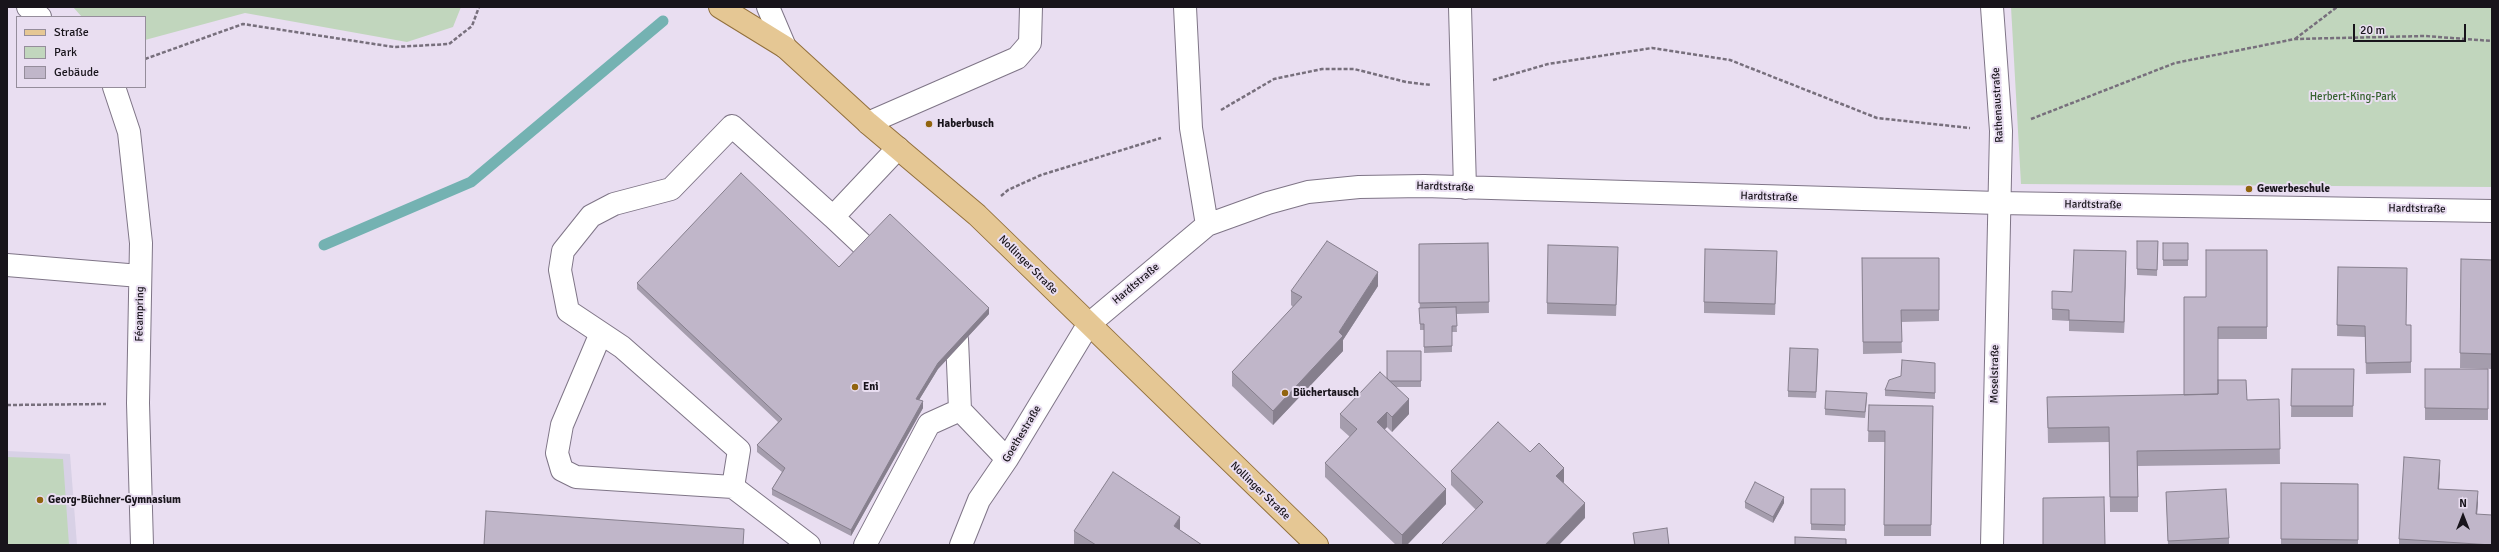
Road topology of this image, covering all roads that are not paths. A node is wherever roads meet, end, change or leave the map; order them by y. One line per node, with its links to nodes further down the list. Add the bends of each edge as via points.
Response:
1 (28, 7): 8 (street)
2 (720, 7): 9 (main road, Nollinger Straße)
3 (768, 7): 9 (street)
4 (1031, 7): 11 (street, via 1030,43 1017,58)
5 (1185, 7): 17 (street, via 1191,128)
6 (1460, 7): 13 (street)
7 (1992, 7): 14 (street, Rathenaustraße, via 2001,131)
8 (39, 16)
9 (784, 47): 11 (main road, Nollinger Straße)
10 (114, 88): 19 (street, Fécampring, via 129,132 141,243)
11 (868, 123): 12 (main road, Nollinger Straße)
12 (898, 148): 16 (street); 22 (main road, Nollinger Straße, via 977,215)
13 (1465, 188): 14 (street, Hardtstraße); 17 (street, Hardtstraße, via 1359,187 1308,192)
14 (1998, 203): 15 (street, Hardtstraße); 32 (street, Moselstraße)
15 (2492, 211)
16 (833, 217): 20 (street); 23 (street, via 732,126 671,189 614,204 591,216 563,251 560,270 568,311)
17 (1207, 225): 22 (street, Hardtstraße)
18 (7, 265): 19 (street)
19 (140, 276): 27 (street, Fécampring, via 138,403)
20 (898, 278)
21 (930, 310): 24 (street, via 957,339)
22 (1088, 325): 25 (street, Goethestraße); 31 (main road, Nollinger Straße)
23 (601, 333): 26 (street, via 622,347 739,450); 26 (street, via 562,425 557,454 562,470 576,477)
24 (960, 410): 25 (street); 29 (street, via 929,424)
25 (1007, 458): 30 (street, Goethestraße, via 979,500)
26 (733, 487): 28 (street)
27 (142, 545)
28 (809, 545)
29 (864, 545)
30 (960, 545)
31 (1317, 545)
32 (1992, 545)

